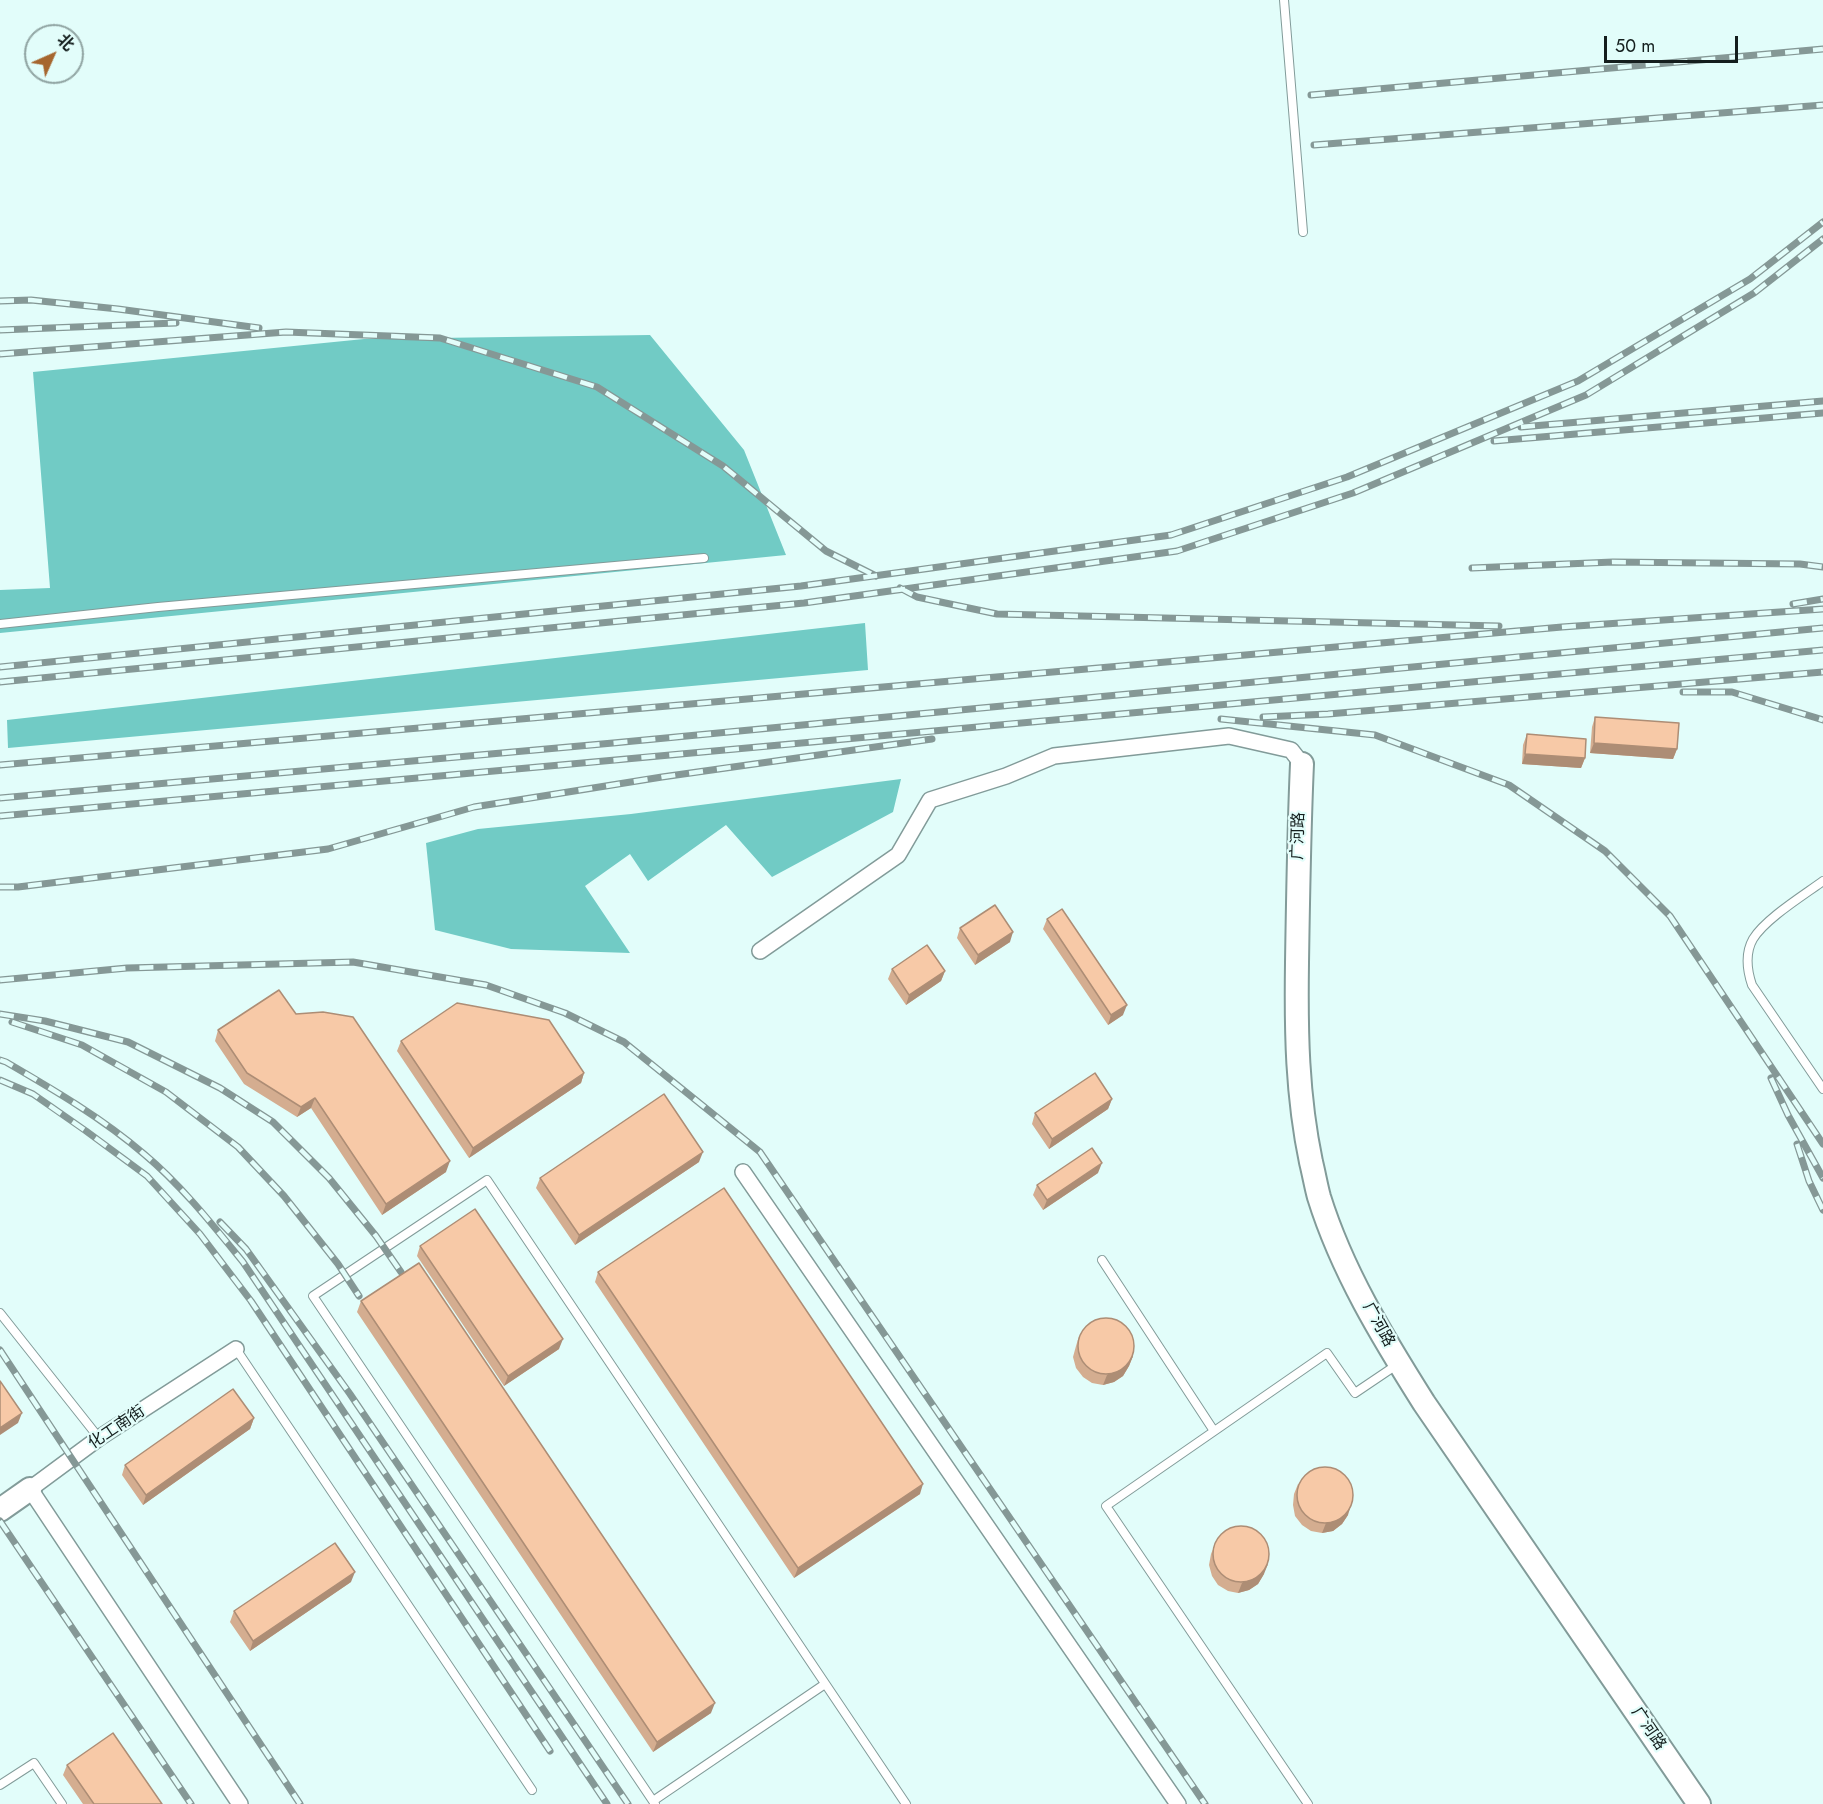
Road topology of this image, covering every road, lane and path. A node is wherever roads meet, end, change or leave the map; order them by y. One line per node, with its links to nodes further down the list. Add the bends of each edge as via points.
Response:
1 (1284, 0): 2 (lane)
2 (1303, 232)
3 (704, 558): 4 (lane, via 158,606)
4 (0, 624)
5 (1302, 764): 7 (street, via 1292,750 1229,736 1054,756 930,800 898,855); 13 (street, 广河路, via 1296,996 1301,1104 1319,1196 1334,1239)
6 (1823, 881): 8 (lane, via 1772,918 1753,939 1747,971 1752,985)
7 (760, 951)
8 (1823, 1089)
9 (742, 1172): 25 (street)
10 (1102, 1260): 14 (lane)
11 (0, 1313): 15 (lane)
12 (236, 1349): 15 (street, 化工南街); 20 (lane)
13 (1399, 1363): 14 (lane, via 1355,1393 1327,1353); 27 (street, 广河路)
14 (1214, 1431): 26 (lane, via 1106,1506)
15 (99, 1438): 16 (street, 化工南街)
16 (30, 1489): 17 (street, 化工南街); 23 (street)
17 (0, 1509)
18 (825, 1684): 21 (lane); 21 (lane, via 488,1180 313,1296); 24 (lane)
19 (0, 1785): 22 (lane, via 34,1763)
20 (532, 1790)
21 (654, 1803)
22 (62, 1804)
23 (240, 1804)
24 (906, 1804)
25 (1178, 1804)
26 (1308, 1804)
27 (1699, 1804)

